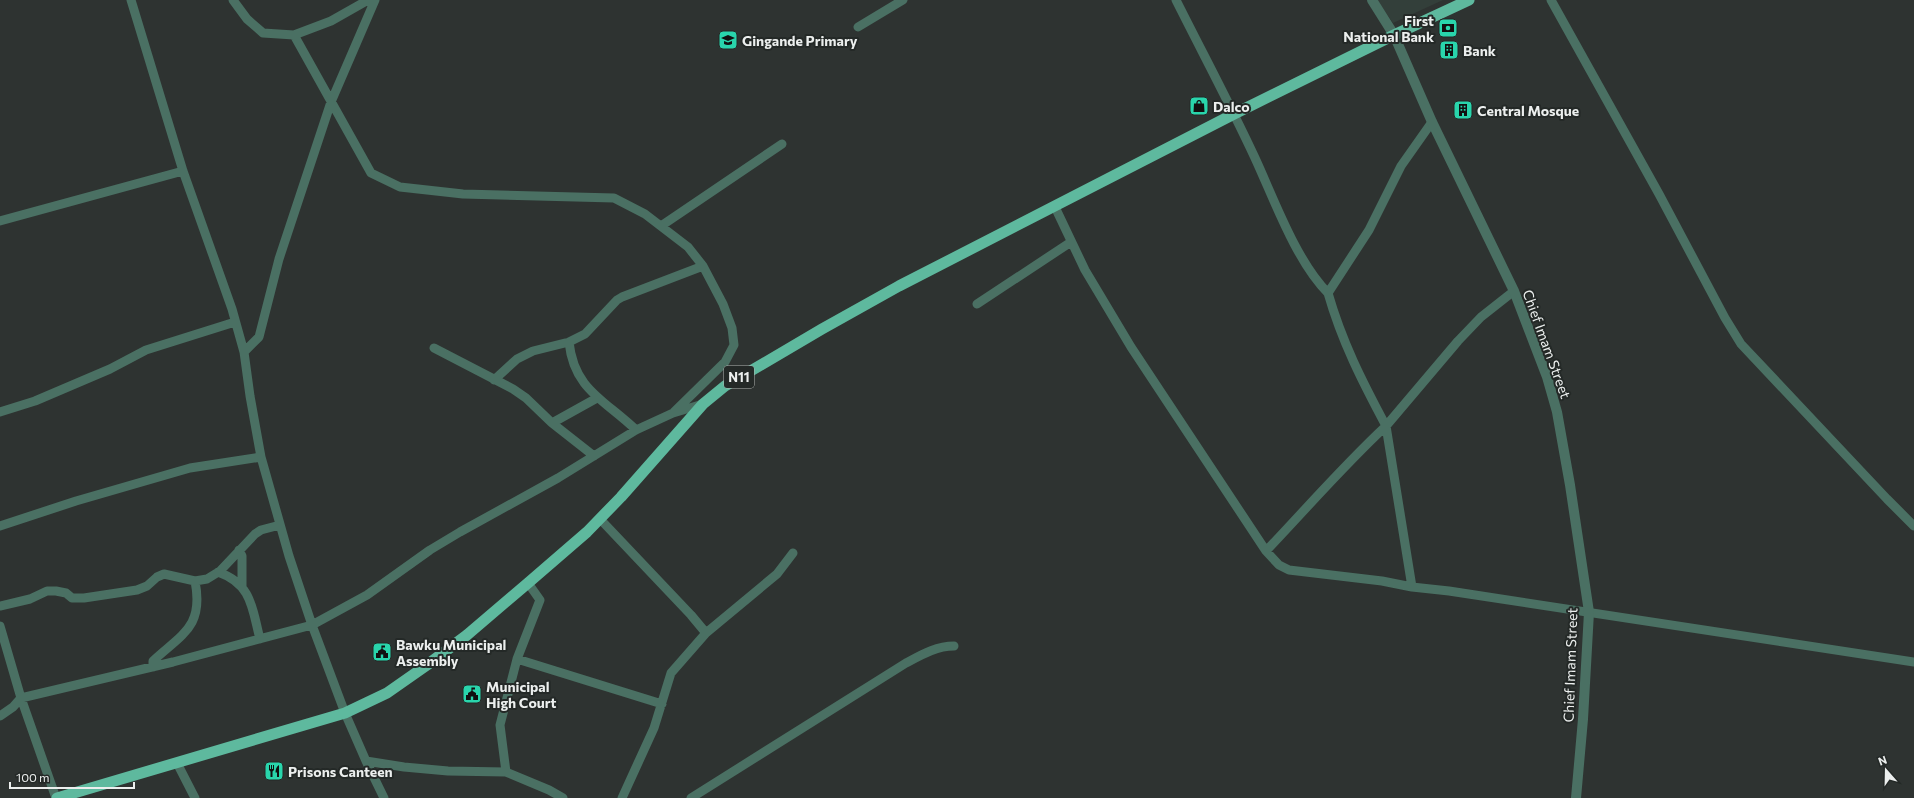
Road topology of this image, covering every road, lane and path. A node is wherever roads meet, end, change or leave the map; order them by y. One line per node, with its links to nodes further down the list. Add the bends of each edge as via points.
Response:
1 (131, 0): 17 (street)
2 (233, 0): 11 (street, via 247,19 263,33)
3 (368, 0): 11 (street, via 331,21)
4 (375, 0): 13 (street)
5 (903, 0): 10 (street)
6 (1176, 0): 14 (street)
7 (1372, 0): 12 (street, Chief Imam Street)
8 (1469, 0): 12 (highway, N11)
9 (1551, 0): 43 (street, via 1659,194 1724,318 1741,344)
10 (858, 27)
11 (294, 35): 13 (street)
12 (1394, 35): 14 (highway, N11); 15 (street, Chief Imam Street)
13 (332, 102): 20 (street, via 371,173 400,187 463,194 614,198 645,214); 29 (street, via 279,259 259,337)
14 (1234, 114): 18 (highway, N11); 24 (street, via 1302,257)
15 (1432, 122): 23 (street, Chief Imam Street); 24 (street, via 1401,166 1369,230)
16 (782, 144): 20 (street)
17 (182, 171): 19 (street); 26 (street)
18 (1055, 207): 21 (street); 32 (highway, N11, via 899,286 822,329 725,386)
19 (0, 221)
20 (661, 226): 22 (street, via 688,247)
21 (1071, 242): 25 (street); 45 (street, via 1131,347)
22 (703, 266): 27 (street, via 622,296 585,334); 34 (street, via 732,328 734,345 725,362)
23 (1514, 291): 36 (street, via 1458,341); 53 (street, Chief Imam Street, via 1547,377 1556,412)
24 (1328, 293): 36 (street, via 1343,340)
25 (977, 304)
26 (235, 322): 29 (street); 33 (street, via 146,350 110,369 42,398)
27 (569, 342): 30 (street, via 533,351 517,359); 31 (street, via 574,368)
28 (434, 348): 30 (street)
29 (244, 352): 39 (street)
30 (494, 380): 35 (street, via 526,398)
31 (596, 398): 35 (street); 37 (street, via 610,406)
32 (703, 404): 34 (street); 40 (highway, N11)
33 (0, 412)
34 (673, 413): 37 (street)
35 (552, 423): 38 (street)
36 (1386, 426): 45 (street, via 1351,459); 51 (street)
37 (636, 430): 38 (street)
38 (594, 456): 54 (street, via 460,532 367,595)
39 (261, 458): 41 (street); 42 (street, via 190,468)
40 (600, 519): 49 (highway, N11); 56 (street)
41 (280, 525): 44 (street, via 261,530); 54 (street)
42 (0, 526)
43 (1914, 526)
44 (239, 550): 47 (street); 50 (street, via 242,556)
45 (1266, 551): 51 (street, via 1279,565 1289,570)
46 (793, 553): 56 (street, via 777,574)
47 (218, 572): 48 (street, via 207,579); 50 (street, via 230,576)
48 (195, 581): 52 (street, via 164,574 137,590 84,598 72,598 66,593 56,591 47,592); 61 (street, via 197,604 193,624 153,661)
49 (528, 583): 59 (street, via 540,600); 64 (highway, N11, via 427,665 387,693)
50 (242, 587): 57 (street)
51 (1412, 587): 53 (street)
52 (0, 606)
53 (1589, 612): 60 (street); 75 (street, Chief Imam Street)
54 (312, 625): 57 (street); 64 (street)
55 (0, 626): 62 (street)
56 (706, 633): 63 (street, via 671,673)
57 (260, 639): 61 (street)
58 (954, 646): 74 (street, via 931,650 906,663)
59 (517, 659): 63 (street); 68 (street, via 500,725)
60 (1914, 662)
61 (153, 666): 62 (street)
62 (21, 698): 65 (street, via 14,707); 69 (street)
63 (662, 704): 73 (street, via 654,728)
64 (345, 713): 66 (street); 67 (highway, N11)
65 (0, 716)
66 (366, 761): 68 (street, via 448,771); 71 (street)
67 (177, 763): 69 (highway, N11); 70 (street)
68 (506, 772): 72 (street)
69 (57, 798)
70 (195, 798)
71 (384, 798)
72 (563, 798)
73 (622, 798)
74 (691, 798)
75 (1576, 798)

